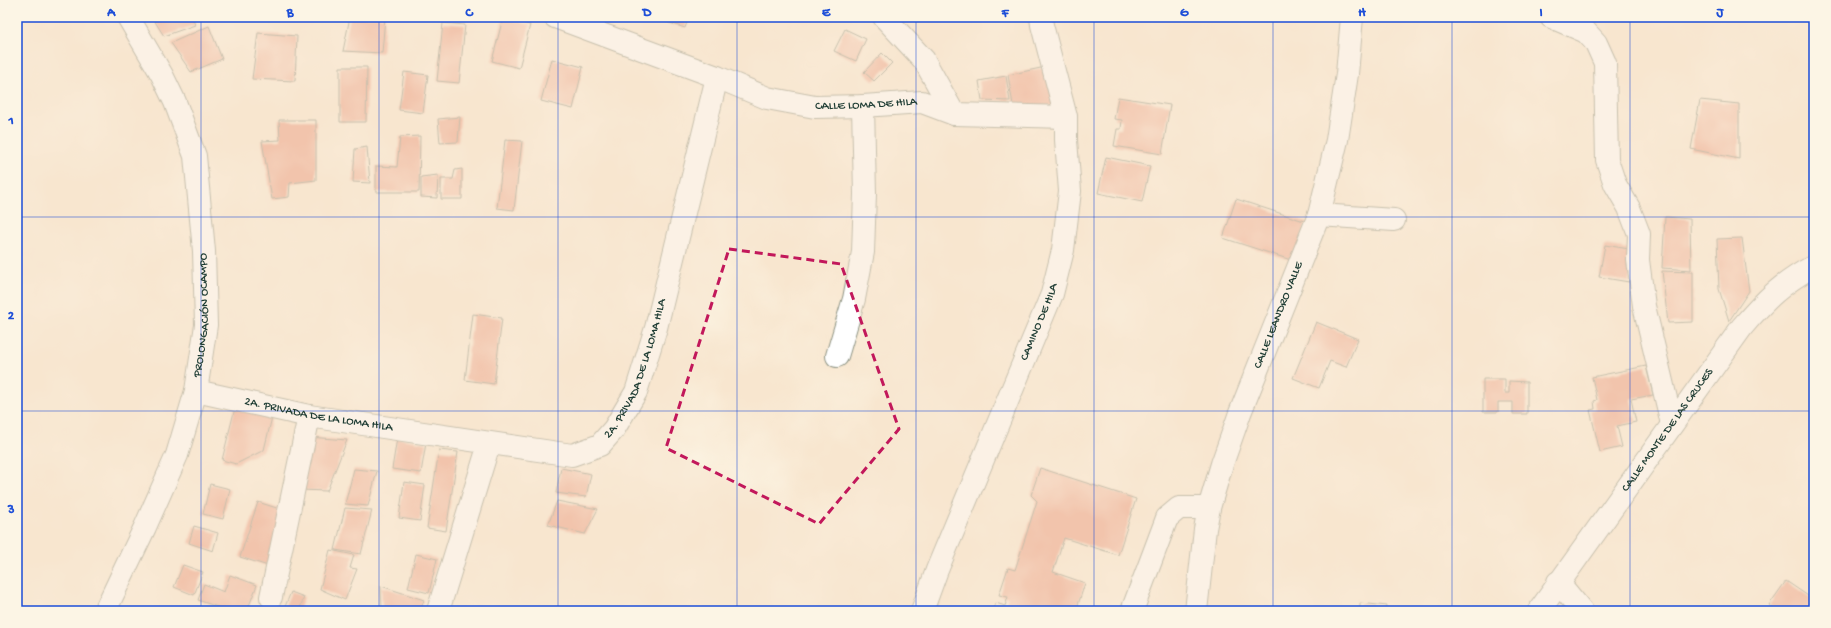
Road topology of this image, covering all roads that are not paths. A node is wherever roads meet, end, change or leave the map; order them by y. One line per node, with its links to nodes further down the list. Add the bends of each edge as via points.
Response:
1 (128, 17): 15 (street, PROLONGACIÓN OCAMPO, via 162,75 195,156 204,251 206,325)
2 (555, 17): 7 (street, CALLE LOMA DE HILA)
3 (884, 17): 9 (street, via 924,60)
4 (1041, 17): 10 (street, CAMINO DE HILA)
5 (1352, 17): 11 (street, CALLE LEANDRO VALLE, via 1337,140)
6 (1551, 17): 17 (street, via 1586,32 1596,43 1605,64 1607,160 1614,184 1629,208 1639,234 1638,260 1644,306)
7 (717, 77): 8 (street, CALLE LOMA DE HILA, via 767,98 815,107); 18 (street, 2A. PRIVADA DE LA LOMA HILA, via 656,328 636,392 614,429 600,445 572,455)
8 (863, 106): 9 (street, CALLE LOMA DE HILA, via 922,102); 14 (street, via 863,252 854,299)
9 (954, 114): 10 (street, CALLE LOMA DE HILA)
10 (1066, 117): 24 (street, CAMINO DE HILA, via 1070,191 1063,250 1052,294)
11 (1318, 215): 12 (street); 19 (street, CALLE LEANDRO VALLE, via 1240,413)
12 (1394, 220)
13 (1814, 266): 17 (street, CALLE MONTE DE LAS CRUCES, via 1792,277 1764,301 1742,327)
14 (837, 356)
15 (196, 391): 16 (street, 2A. PRIVADA DE LA LOMA HILA); 22 (street, PROLONGACIÓN OCAMPO, via 177,455)
16 (309, 416): 18 (street, 2A. PRIVADA DE LA LOMA HILA); 21 (street)
17 (1672, 424): 20 (street, CALLE MONTE DE LAS CRUCES)
18 (489, 444): 23 (street)
19 (1208, 508): 25 (street, via 1179,508 1167,518); 26 (street, CALLE LEANDRO VALLE)
20 (1558, 582): 27 (street, CALLE MONTE DE LAS CRUCES); 28 (street)
21 (271, 597)
22 (105, 611)
23 (438, 611)
24 (922, 611)
25 (1132, 611)
26 (1196, 611)
27 (1539, 611)
28 (1582, 611)

